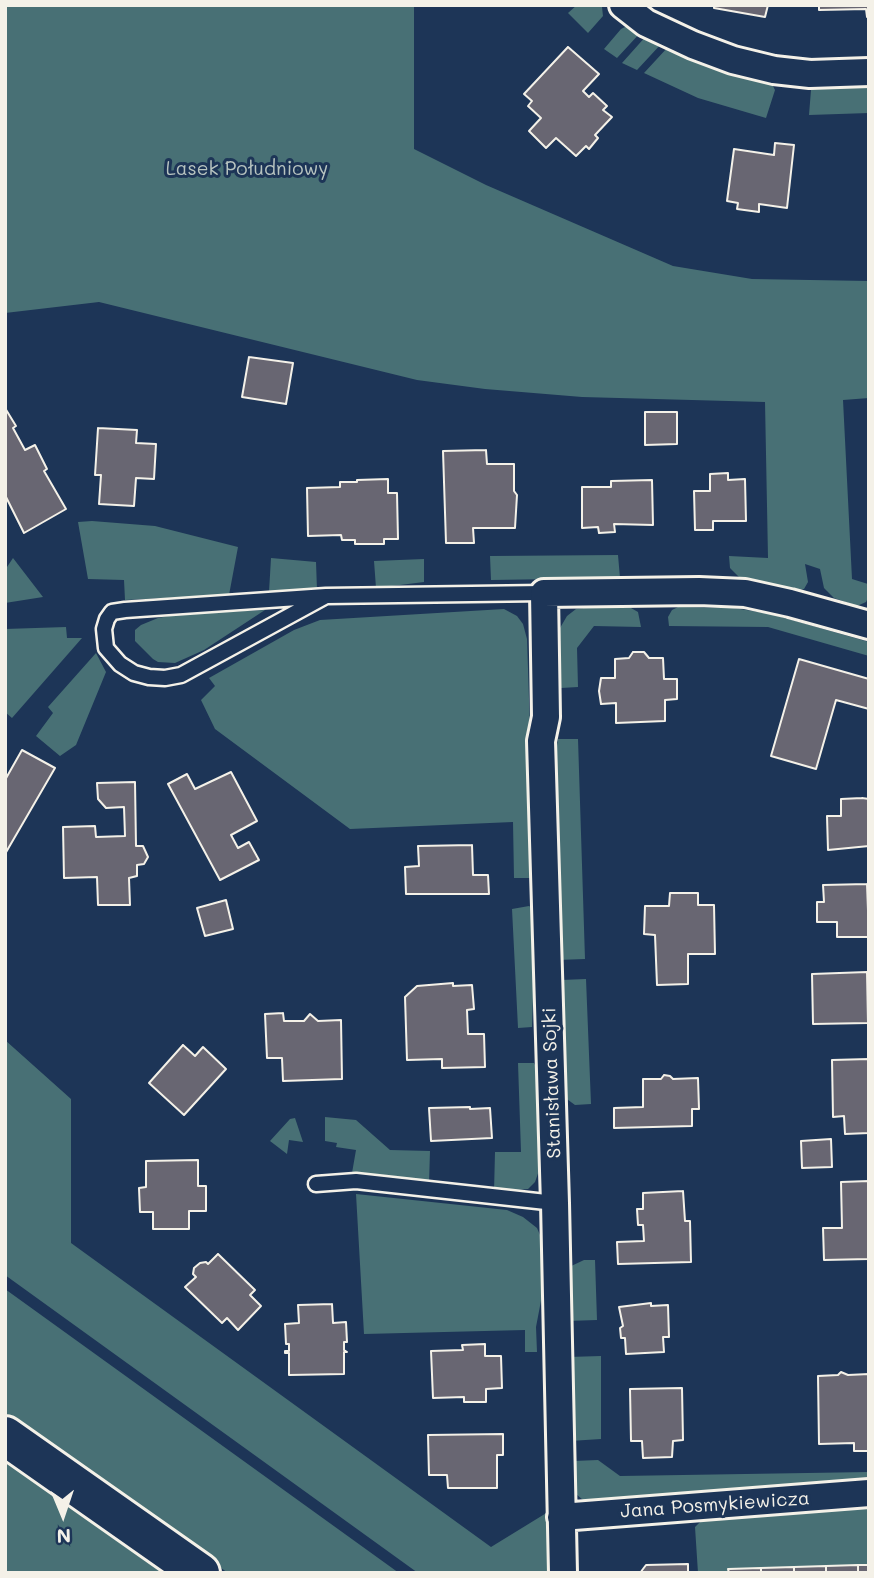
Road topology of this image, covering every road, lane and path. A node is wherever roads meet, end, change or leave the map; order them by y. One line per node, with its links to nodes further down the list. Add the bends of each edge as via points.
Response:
1 (622, 5): 2 (street, via 646,23 733,61 810,74)
2 (869, 72)
3 (544, 593): 4 (lane); 5 (street, via 745,593); 7 (street, Stanisława Sojki, via 546,717 541,741)
4 (326, 596): 4 (lane, via 173,677 134,673 106,648 104,629 111,612)
5 (869, 625)
6 (316, 1184): 7 (lane, via 356,1181)
7 (555, 1203): 10 (street, Stanisława Sojki)
8 (5, 1436): 11 (main road)
9 (869, 1493): 10 (street, Jana Posmykiewicza)
10 (561, 1517): 12 (street, Stanisława Sojki)
11 (200, 1573)
12 (562, 1573)

